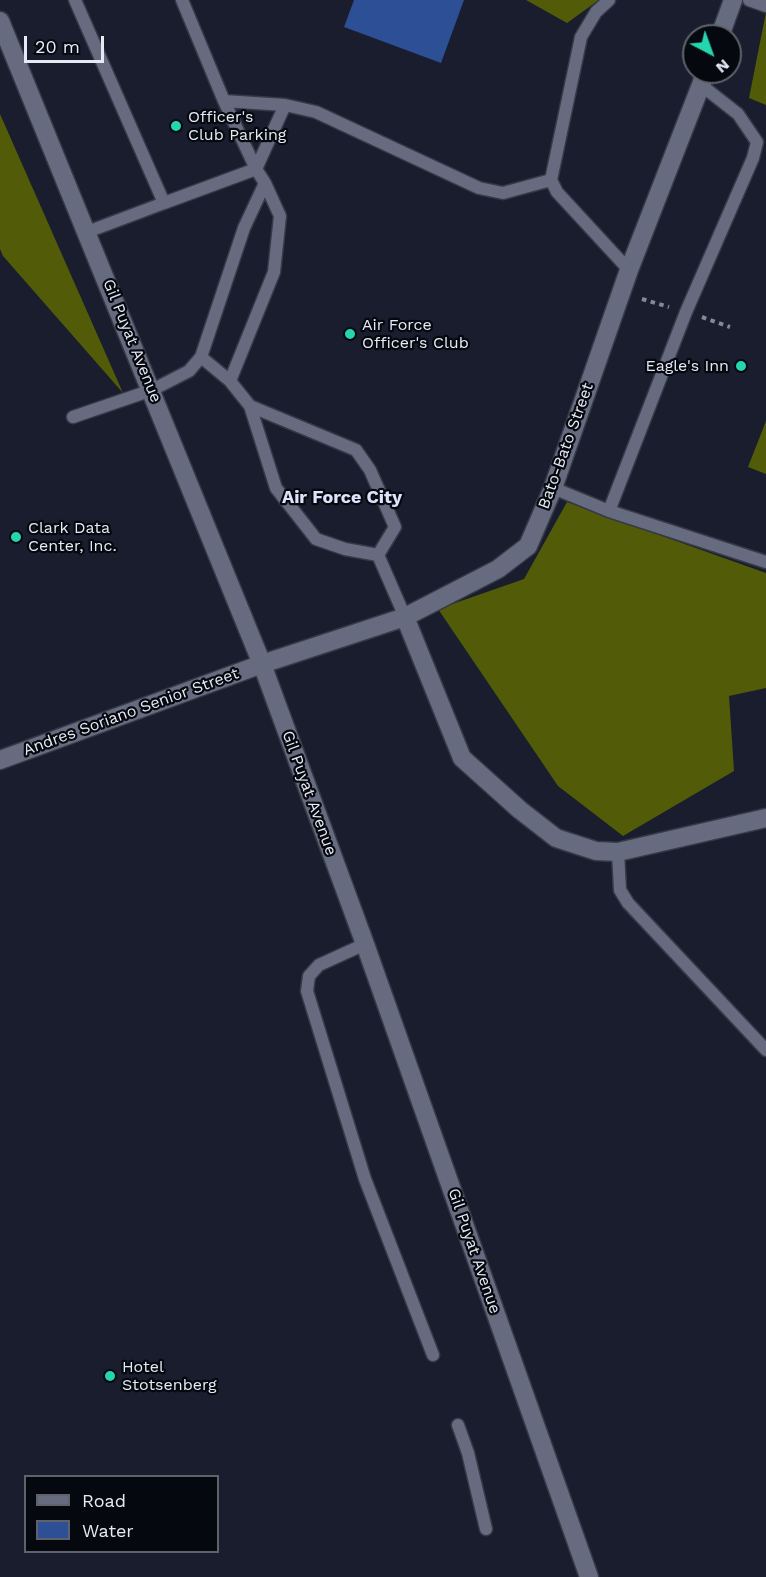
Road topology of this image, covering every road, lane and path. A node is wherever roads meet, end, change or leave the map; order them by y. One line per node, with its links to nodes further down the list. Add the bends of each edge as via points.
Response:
1 (75, 0): 16 (lane)
2 (182, 0): 11 (lane)
3 (609, 0): 14 (lane, via 596,12 582,37)
4 (733, 0): 8 (main road)
5 (749, 0): 6 (lane)
6 (766, 6)
7 (0, 21): 17 (main road, Gil Puyat Avenue)
8 (724, 24)
9 (701, 84): 18 (main road, Bato-Bato Street)
10 (708, 84): 25 (lane, via 738,114 757,142)
11 (224, 101): 12 (lane); 13 (lane)
12 (285, 105): 13 (lane); 14 (lane, via 316,112 479,188 503,193)
13 (256, 170): 15 (lane); 16 (lane)
14 (551, 180): 18 (lane, via 557,192)
15 (265, 183): 19 (lane, via 244,228); 20 (lane, via 280,216 274,272)
16 (164, 203): 17 (lane)
17 (87, 232): 21 (main road, Gil Puyat Avenue)
18 (628, 270): 24 (main road, Bato-Bato Street)
19 (201, 357): 20 (lane); 21 (lane, via 189,371)
20 (230, 381): 22 (lane)
21 (152, 390): 23 (lane); 29 (main road, Gil Puyat Avenue)
22 (250, 406): 26 (lane, via 276,488 316,539); 26 (lane, via 356,450 370,470 394,527)
23 (73, 417)
24 (553, 488): 25 (lane); 28 (main road, Bato-Bato Street, via 528,546 498,569)
25 (609, 512): 27 (lane)
26 (378, 555): 28 (lane)
27 (766, 562)
28 (405, 617): 29 (main road, Bato-Bato Street); 32 (main road, via 462,758 556,838 596,851)
29 (262, 664): 30 (main road, Andres Soriano Senior Street); 33 (main road, Gil Puyat Avenue)
30 (0, 760)
31 (766, 818): 32 (main road)
32 (618, 852): 34 (lane, via 621,890 628,903)
33 (365, 944): 35 (lane, via 319,965 309,976 307,991 365,1179); 38 (main road, Gil Puyat Avenue)
34 (766, 1050)
35 (433, 1355)
36 (458, 1425): 37 (lane)
37 (486, 1529)
38 (589, 1577)

